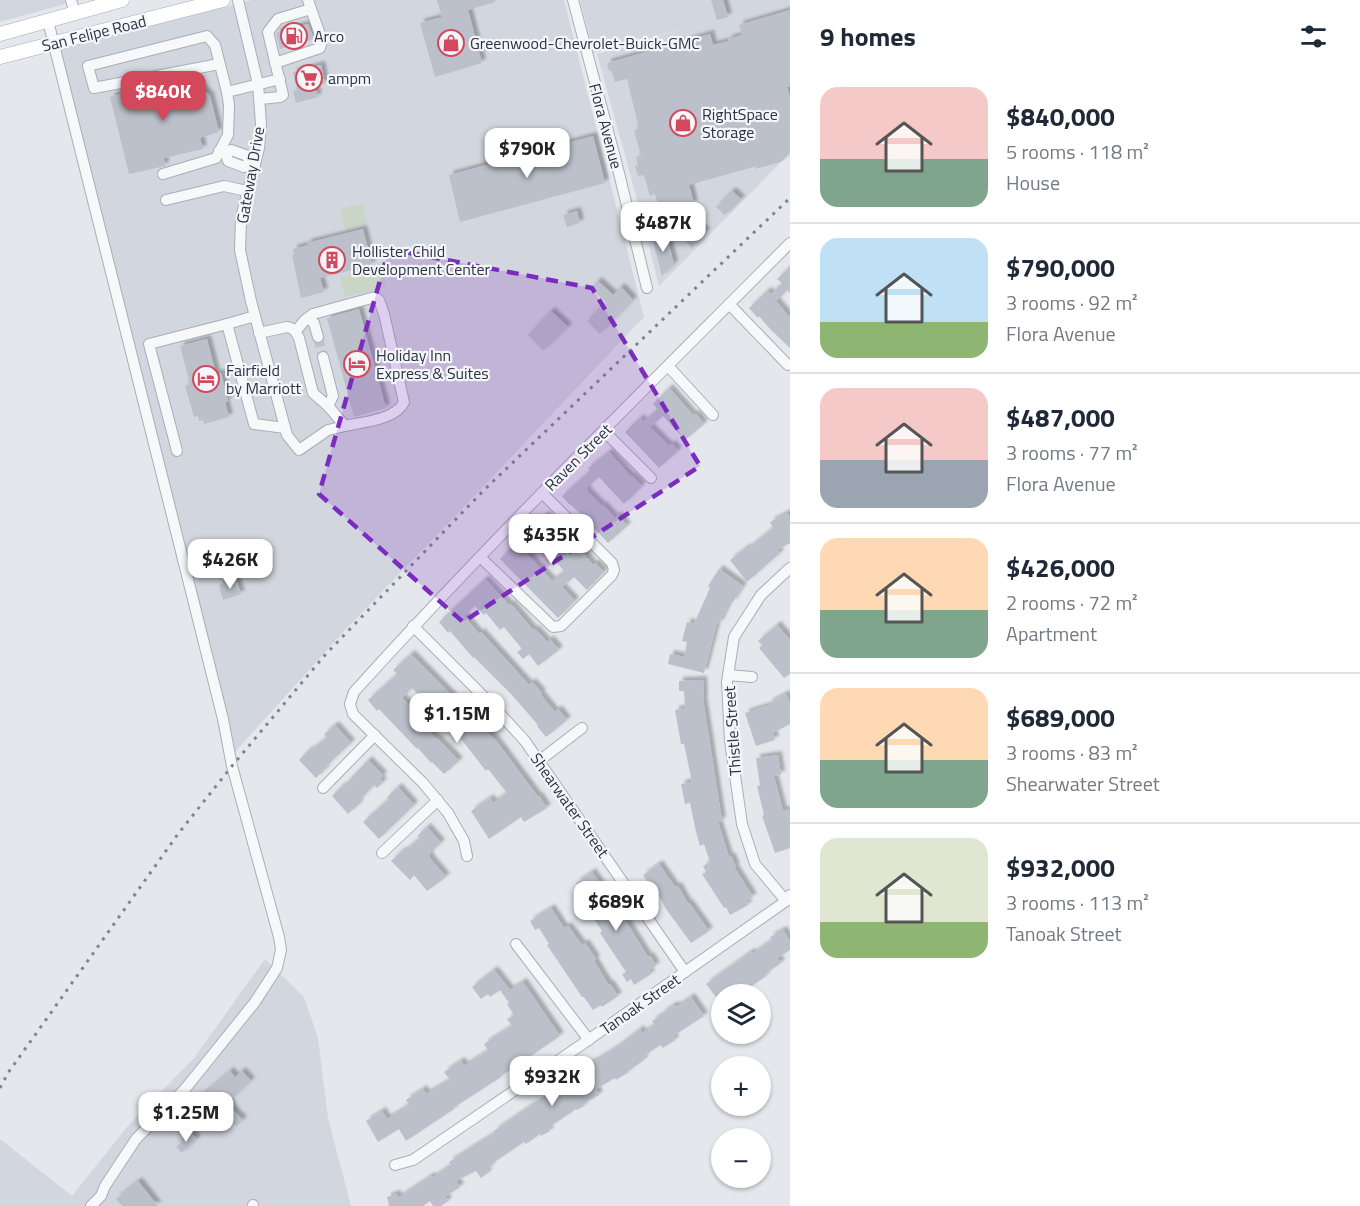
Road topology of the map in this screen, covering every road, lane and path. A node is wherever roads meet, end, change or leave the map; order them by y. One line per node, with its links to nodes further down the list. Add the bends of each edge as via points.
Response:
1 (223, 0): 9 (main road, San Felipe Road)
2 (238, 0): 14 (street, Gateway Drive)
3 (573, 0): 23 (street, Flora Avenue)
4 (113, 1): 6 (main road, San Felipe Road)
5 (309, 4): 11 (street, via 278,19 268,32); 11 (street, via 322,40 320,48)
6 (73, 7): 7 (main road, San Felipe Road)
7 (48, 21): 8 (main road, San Felipe Road); 9 (street)
8 (0, 34)
9 (54, 43): 10 (main road, San Felipe Road); 59 (street, via 281,950 277,968 255,1002 185,1089 136,1139)
10 (0, 57)
11 (275, 63): 13 (street)
12 (219, 64): 12 (street, via 215,45 207,36 88,66 94,88); 15 (street)
13 (280, 79): 14 (street); 16 (street, via 282,96)
14 (258, 84): 15 (street); 16 (street, Gateway Drive)
15 (227, 92): 17 (street, via 228,135)
16 (260, 99): 18 (street, Gateway Drive, via 259,148)
17 (223, 153): 18 (street, via 231,150 248,156); 19 (street)
18 (252, 164): 20 (street, Gateway Drive)
19 (163, 174)
20 (247, 191): 21 (street, via 224,186); 25 (street, Gateway Drive, via 240,250)
21 (166, 200)
22 (790, 243): 24 (street, Raven Street)
23 (647, 288)
24 (729, 304): 32 (street); 33 (street, Raven Street)
25 (255, 316): 27 (street); 29 (street, Gateway Drive)
26 (308, 318): 28 (street); 30 (street, via 314,322); 36 (street, via 375,297 384,314 404,402 401,409 387,417)
27 (227, 324): 37 (street, via 254,424); 39 (street, via 149,344)
28 (296, 331): 29 (street, via 287,327); 34 (street, via 313,393)
29 (260, 333): 37 (street, Gateway Drive)
30 (318, 337)
31 (323, 357): 34 (street, via 333,396)
32 (788, 364)
33 (668, 366): 35 (street); 38 (street, Raven Street)
34 (328, 406): 36 (street)
35 (713, 416)
36 (345, 426): 37 (street, Gateway Drive, via 328,430 299,450)
37 (285, 428)
38 (604, 431): 40 (street); 41 (street, Raven Street)
39 (177, 451)
40 (651, 478)
41 (542, 493): 42 (street, Raven Street); 42 (street, via 612,563 612,575 561,626 552,627)
42 (480, 557): 44 (street, Raven Street)
43 (790, 568): 45 (street, Thistle Street, via 761,595 734,637)
44 (413, 626): 48 (street, Raven Street, via 354,692 350,704 353,714); 49 (street, Shearwater Street, via 492,705)
45 (728, 675): 46 (street); 54 (street, Thistle Street, via 730,741 742,824 756,864)
46 (752, 677)
47 (582, 728): 49 (street)
48 (375, 735): 50 (street); 51 (street)
49 (539, 760): 56 (street, Shearwater Street)
50 (323, 788)
51 (438, 800): 52 (street); 53 (street, via 458,828)
52 (382, 853)
53 (466, 856)
54 (788, 898): 56 (street, Tanoak Street)
55 (516, 944): 57 (street)
56 (685, 972): 57 (street, Tanoak Street)
57 (589, 1040): 58 (street, Tanoak Street, via 414,1160)
58 (395, 1165)
59 (101, 1196): 60 (street); 61 (street)
60 (91, 1206)
61 (108, 1206)

